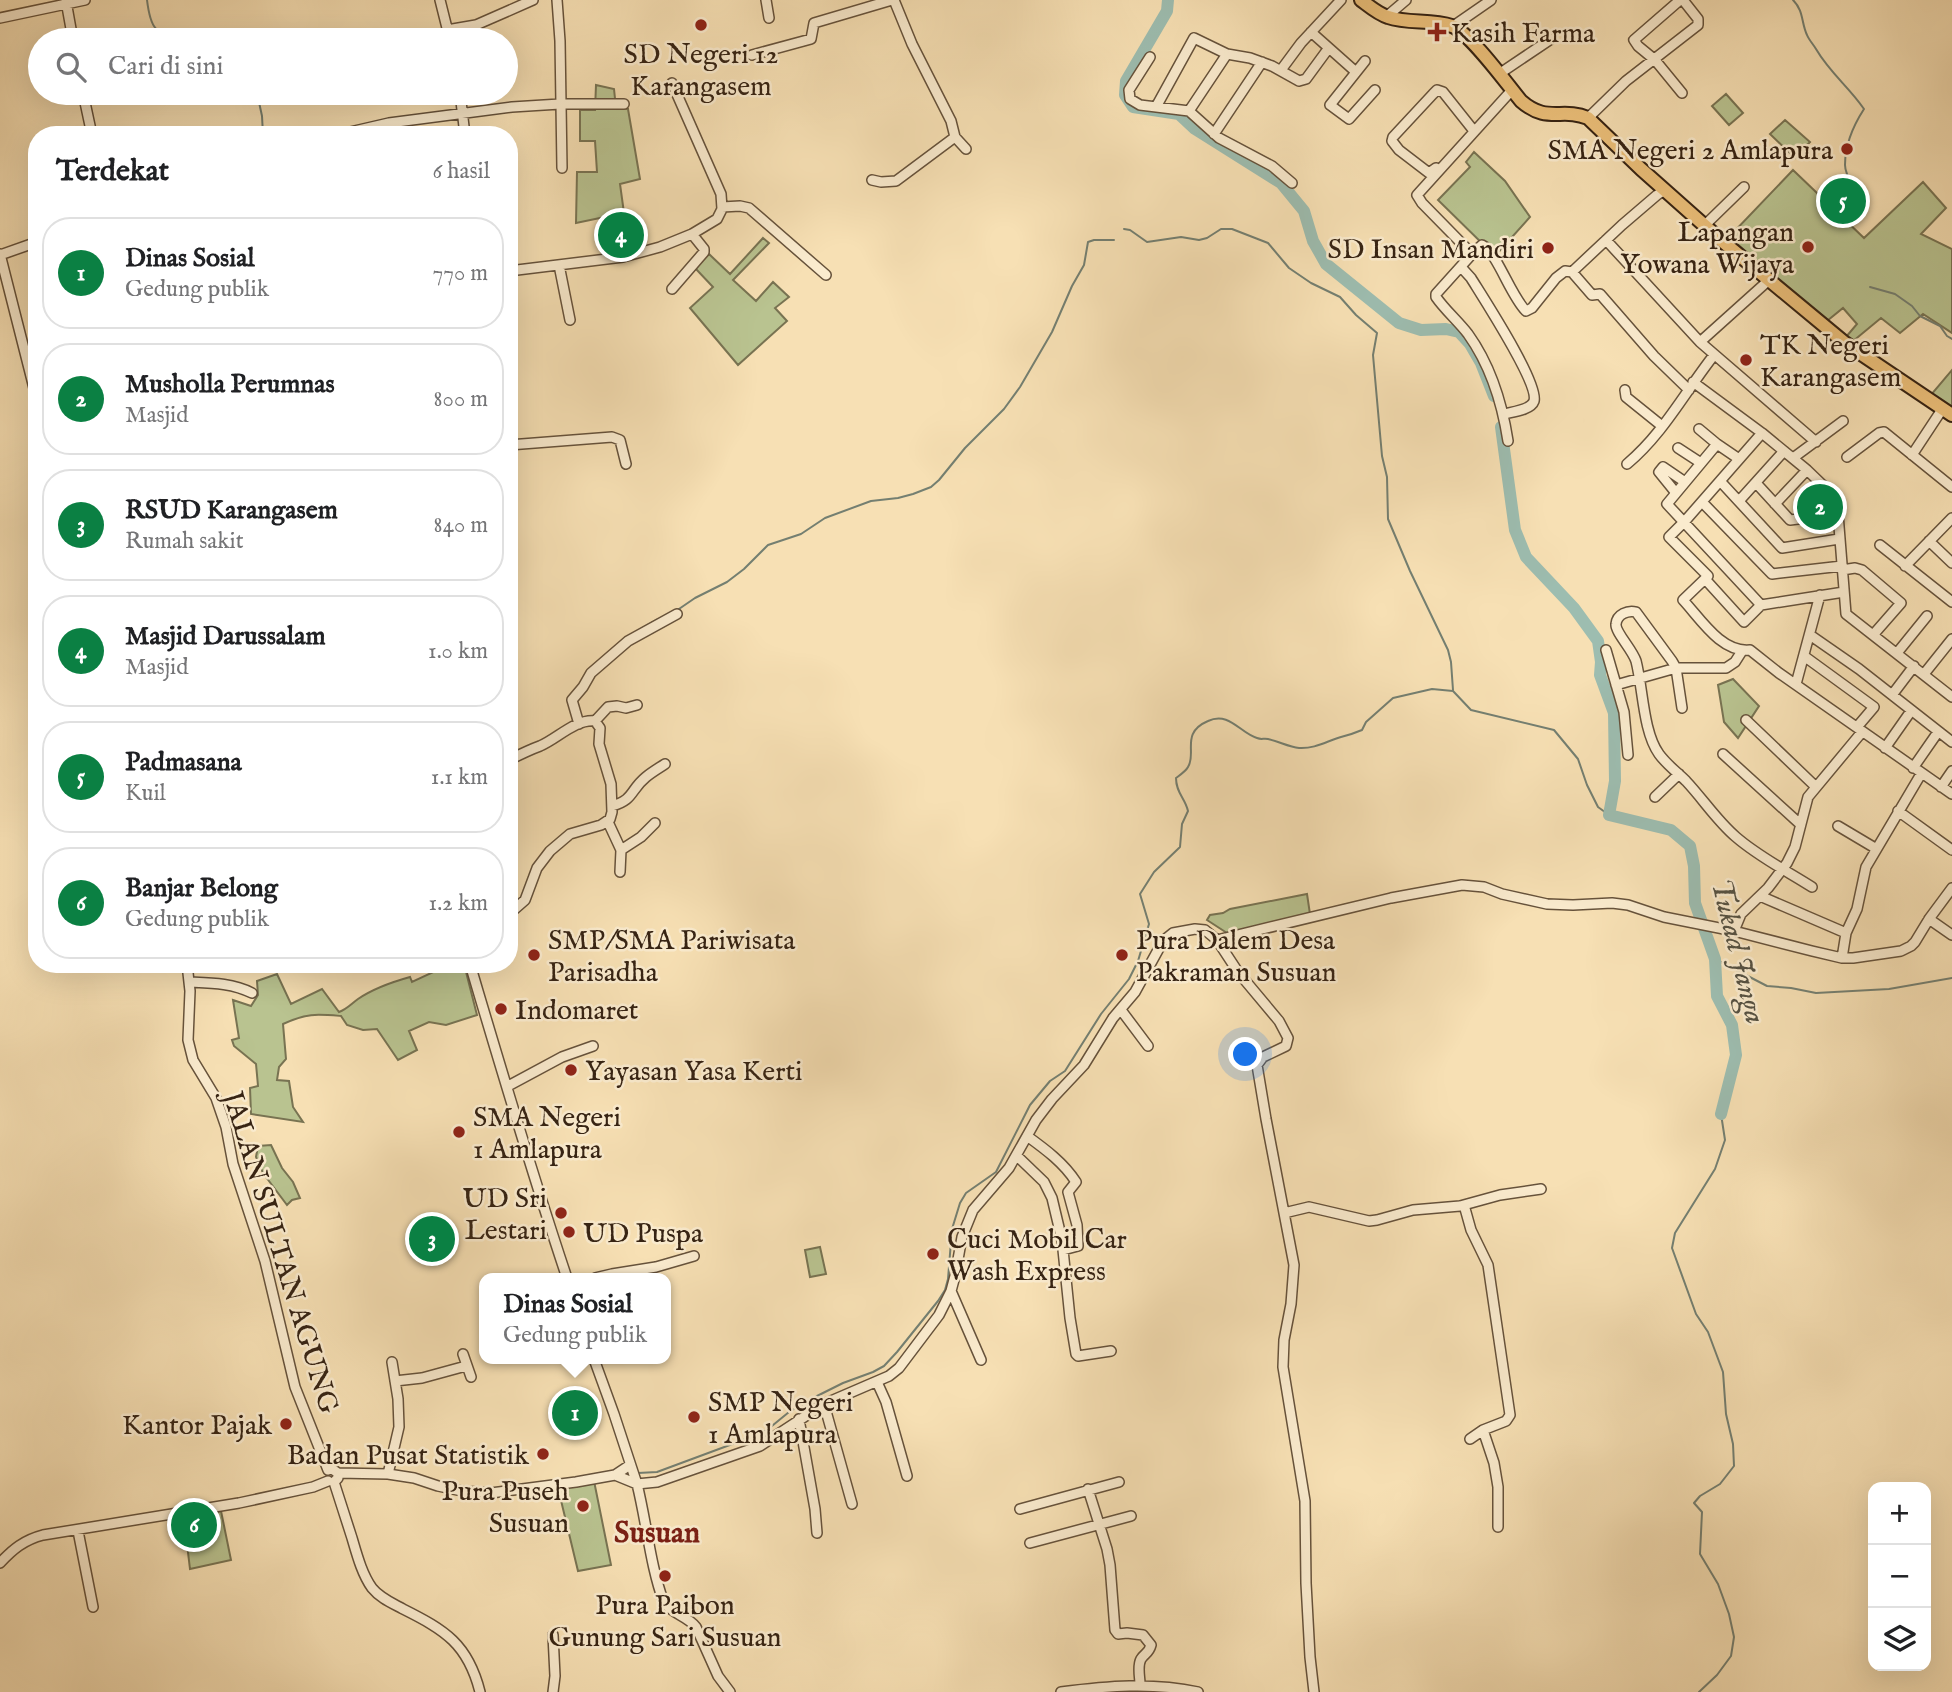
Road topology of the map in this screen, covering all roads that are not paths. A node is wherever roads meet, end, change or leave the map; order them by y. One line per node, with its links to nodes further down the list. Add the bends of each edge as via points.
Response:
1 (85, 0): 12 (street)
2 (440, 0): 18 (street)
3 (533, 0): 19 (street)
4 (557, 0): 36 (street)
5 (766, 0): 15 (street)
6 (893, 0): 24 (street, via 814,23 811,39); 49 (street)
7 (1341, 0): 20 (street)
8 (1361, 0): 13 (highway)
9 (1406, 0): 13 (street)
10 (1491, 0): 16 (street)
11 (1681, 0): 26 (street, via 1698,25); 26 (street, via 1634,40)
12 (66, 2): 14 (street); 17 (street)
13 (1386, 17): 16 (highway)
14 (0, 18)
15 (769, 18)
16 (1452, 27): 31 (highway)
17 (71, 28)
18 (447, 28)
19 (468, 28)
20 (1311, 32): 22 (street); 29 (street)
21 (1551, 39): 31 (street)
22 (1328, 49): 29 (street, via 1304,80); 30 (street)
23 (1227, 54): 28 (street); 40 (street, via 1194,38); 41 (street)
24 (752, 55)
25 (1150, 57): 40 (street, via 1129,93 1132,102)
26 (1655, 60): 35 (street); 43 (street)
27 (1364, 61): 30 (street)
28 (1262, 62): 29 (street); 48 (street)
29 (1281, 70)
30 (1356, 72): 33 (street, via 1331,106 1349,119)
31 (1499, 74): 34 (highway)
32 (673, 83): 57 (street, via 721,194)
33 (1375, 90)
34 (1512, 90): 43 (highway, via 1540,114); 47 (street)
35 (1682, 93)
36 (560, 104): 37 (street); 42 (street); 52 (street)
37 (624, 104)
38 (86, 105): 44 (street)
39 (461, 105): 42 (street)
40 (1156, 107): 41 (street)
41 (1189, 111): 48 (street)
42 (462, 113): 45 (street); 46 (street)
43 (1588, 118): 56 (highway)
44 (90, 126)
45 (376, 126)
46 (464, 126)
47 (1474, 131): 50 (street); 50 (street, via 1437,90 1392,141 1430,173)
48 (1214, 134): 54 (street, via 1272,166)
49 (955, 137): 51 (street); 53 (street, via 896,181)
50 (1459, 148): 62 (street, via 1417,197)
51 (966, 149)
52 (562, 168)
53 (872, 180)
54 (1292, 183)
55 (1744, 187): 58 (street)
56 (1665, 190): 58 (highway); 60 (street)
57 (722, 207): 59 (street, via 717,219); 68 (street, via 750,208)
58 (1705, 225): 69 (highway)
59 (692, 234): 64 (street, via 642,253); 70 (street, via 704,252)
60 (1606, 240): 67 (street); 72 (street)
61 (28, 246): 63 (street)
62 (1472, 254): 65 (street); 67 (street, via 1482,245 1489,250 1528,311 1556,278)
63 (1, 259): 73 (street)
64 (559, 265): 66 (street); 71 (street)
65 (1461, 267): 78 (street, via 1436,297 1480,351); 78 (street, via 1517,355 1533,394 1529,406)
66 (518, 270)
67 (1569, 271): 75 (street, via 1592,295 1600,294 1654,356)
68 (826, 275)
69 (1769, 280): 72 (street); 77 (highway, via 1845,343)
70 (672, 289)
71 (570, 320)
72 (1700, 342): 74 (street)
73 (28, 348)
74 (1714, 355): 75 (street); 84 (street)
75 (1691, 386): 80 (street); 82 (street)
76 (1625, 390): 80 (street, via 1626,397)
77 (1947, 412): 89 (street)
78 (1504, 414): 83 (street)
79 (1843, 421): 84 (street)
80 (1662, 426): 95 (street)
81 (1699, 429): 86 (street)
82 (1762, 433): 88 (street); 92 (street)
83 (1508, 441)
84 (1816, 442): 91 (street)
85 (518, 444): 94 (street, via 612,436 620,440)
86 (1717, 444): 92 (street); 93 (street)
87 (1678, 448): 93 (street)
88 (1784, 451): 91 (street); 99 (street)
89 (1912, 455): 90 (street, via 1882,432); 100 (street)
90 (1847, 457)
91 (1793, 458): 96 (street)
92 (1740, 459): 97 (street)
93 (1701, 463): 98 (street)
94 (626, 464)
95 (1626, 464)
96 (1807, 470): 104 (street); 105 (street, via 1833,495)
97 (1720, 481): 102 (street); 103 (street)
98 (1685, 482): 101 (street); 101 (street, via 1663,467 1659,472)
99 (1756, 483): 102 (street); 104 (street)
100 (1952, 487)
101 (1676, 493): 107 (street, via 1667,504)
102 (1739, 501): 108 (street, via 1782,548)
103 (1702, 502): 107 (street); 113 (street, via 1772,574)
104 (1775, 504): 105 (street, via 1790,520)
105 (1838, 514): 108 (street)
106 (1952, 518): 109 (street)
107 (1685, 521): 114 (street, via 1669,537 1708,576); 118 (street)
108 (1839, 539): 113 (street)
109 (1930, 541): 111 (street); 112 (street)
110 (1880, 545): 112 (street)
111 (1952, 563)
112 (1905, 566): 117 (street)
113 (1842, 568): 115 (street); 122 (street, via 1862,570 1901,603)
114 (1705, 579): 118 (street, via 1744,622); 125 (street, via 1683,600 1721,640)
115 (1844, 592): 116 (street); 122 (street, via 1846,614)
116 (1820, 595): 118 (street); 121 (street)
117 (1952, 602)
118 (1761, 605)
119 (677, 614): 141 (street, via 628,641 591,673 572,700)
120 (1927, 616): 126 (street)
121 (1810, 635): 127 (street); 134 (street)
122 (1873, 635): 126 (street)
123 (1952, 639): 130 (street)
124 (1606, 650): 133 (street)
125 (1742, 651): 129 (street, via 1726,668); 132 (street, via 1750,650)
126 (1897, 653): 128 (street)
127 (1804, 656): 132 (street); 142 (street, via 1874,707)
128 (1914, 666): 130 (street); 134 (street)
129 (1676, 668): 131 (street); 131 (street, via 1636,611 1629,611 1621,615 1616,627 1632,652); 137 (street)
130 (1924, 674): 135 (street)
131 (1639, 679): 133 (street); 152 (street, via 1655,748)
132 (1796, 684): 142 (street)
133 (1616, 685): 148 (street)
134 (1892, 695): 138 (street)
135 (1952, 696)
136 (638, 705): 140 (street, via 610,706)
137 (1682, 708)
138 (1911, 711): 143 (street); 145 (street)
139 (1746, 720): 153 (street)
140 (595, 721): 141 (street); 157 (street, via 600,728)
141 (579, 724): 146 (street)
142 (1860, 730): 145 (street); 153 (street)
143 (1938, 732): 144 (street); 150 (street)
144 (1952, 742)
145 (1885, 748): 150 (street)
146 (518, 754)
147 (1723, 754): 161 (street)
148 (1628, 755)
149 (665, 764): 157 (street, via 624,802)
150 (1917, 771): 154 (street); 158 (street)
151 (1952, 771): 154 (street)
152 (1679, 774): 156 (street); 166 (street, via 1734,835)
153 (1816, 787): 161 (street)
154 (1941, 788): 155 (street)
155 (1952, 794)
156 (1655, 797)
157 (612, 806): 159 (street)
158 (1898, 811): 163 (street); 165 (street)
159 (608, 822): 164 (street); 171 (street, via 570,834 550,852)
160 (655, 823): 164 (street)
161 (1800, 824): 166 (street)
162 (1838, 826): 163 (street)
163 (1875, 848): 174 (street)
164 (621, 850): 167 (street)
165 (1952, 850)
166 (1783, 869): 168 (street); 170 (street)
167 (620, 872)
168 (1812, 887)
169 (1952, 888): 172 (street)
170 (1760, 896): 173 (street, via 1741,914); 174 (street)
171 (518, 906)
172 (1929, 919): 175 (street); 177 (street, via 1906,949)
173 (1734, 931): 176 (street, via 1628,905 1547,904 1462,885); 177 (street)
174 (1846, 933): 177 (street)
175 (1952, 934)
176 (1217, 940): 182 (street, via 1205,930 1195,929 1167,936); 190 (street, via 1288,1038 1286,1046 1263,1057 1258,1065)
177 (1842, 958)
178 (188, 973): 180 (street, JALAN SULTAN AGUNG)
179 (473, 973): 185 (street)
180 (189, 982): 181 (street, via 225,984); 213 (street, JALAN SULTAN AGUNG, via 193,1060 223,1116 295,1387)
181 (252, 993)
182 (1121, 1010): 184 (street); 186 (street)
183 (593, 1046): 185 (street)
184 (1148, 1046)
185 (508, 1086): 193 (street)
186 (1027, 1136): 187 (street); 191 (street, via 1076,1182 1068,1192 1078,1245)
187 (1017, 1156): 191 (street, via 1048,1188); 195 (street, via 968,1219)
188 (1541, 1189): 189 (street)
189 (1464, 1205): 190 (street, via 1413,1210 1369,1221 1309,1207); 207 (street, via 1488,1265 1510,1415)
190 (1284, 1213): 234 (street, via 1294,1265 1283,1367 1305,1501)
191 (1063, 1250): 196 (street, via 1076,1354)
192 (694, 1256): 194 (street)
193 (564, 1273)
194 (619, 1273)
195 (951, 1291): 198 (street); 204 (street, via 899,1368)
196 (1111, 1351)
197 (463, 1354): 201 (street)
198 (981, 1360)
199 (392, 1362): 203 (street)
200 (596, 1364): 209 (street)
201 (466, 1366): 202 (street); 203 (street)
202 (471, 1377)
203 (395, 1381): 210 (street, via 399,1427)
204 (877, 1382): 205 (street); 212 (street)
205 (824, 1404): 206 (street); 217 (street)
206 (799, 1419): 215 (street, via 747,1451 657,1482); 223 (street)
207 (1483, 1430): 208 (street); 221 (street, via 1498,1487)
208 (1470, 1439)
209 (630, 1465): 211 (street); 215 (street)
210 (387, 1474): 211 (street, via 480,1493); 213 (street)
211 (615, 1475): 215 (street)
212 (907, 1476)
213 (331, 1477): 222 (street, via 313,1487 239,1503); 229 (street, JALAN SULTAN AGUNG, via 373,1589 459,1646 472,1666)
214 (1119, 1482): 216 (street)
215 (637, 1484): 231 (street, via 664,1604 696,1627)
216 (1088, 1489): 218 (street); 220 (street)
217 (852, 1504)
218 (1020, 1509)
219 (1130, 1517): 220 (street)
220 (1099, 1525): 224 (street); 228 (street, via 1110,1565 1116,1633 1139,1634 1151,1644 1139,1664)
221 (1498, 1527)
222 (78, 1531): 225 (street, via 26,1540); 226 (street)
223 (817, 1533)
224 (1030, 1543)
225 (0, 1563)
226 (93, 1607)
227 (553, 1636): 230 (street)
228 (1140, 1684): 232 (street); 233 (street)
229 (480, 1692)
230 (553, 1692)
231 (730, 1692)
232 (1061, 1692)
233 (1198, 1692)
234 (1314, 1692)

